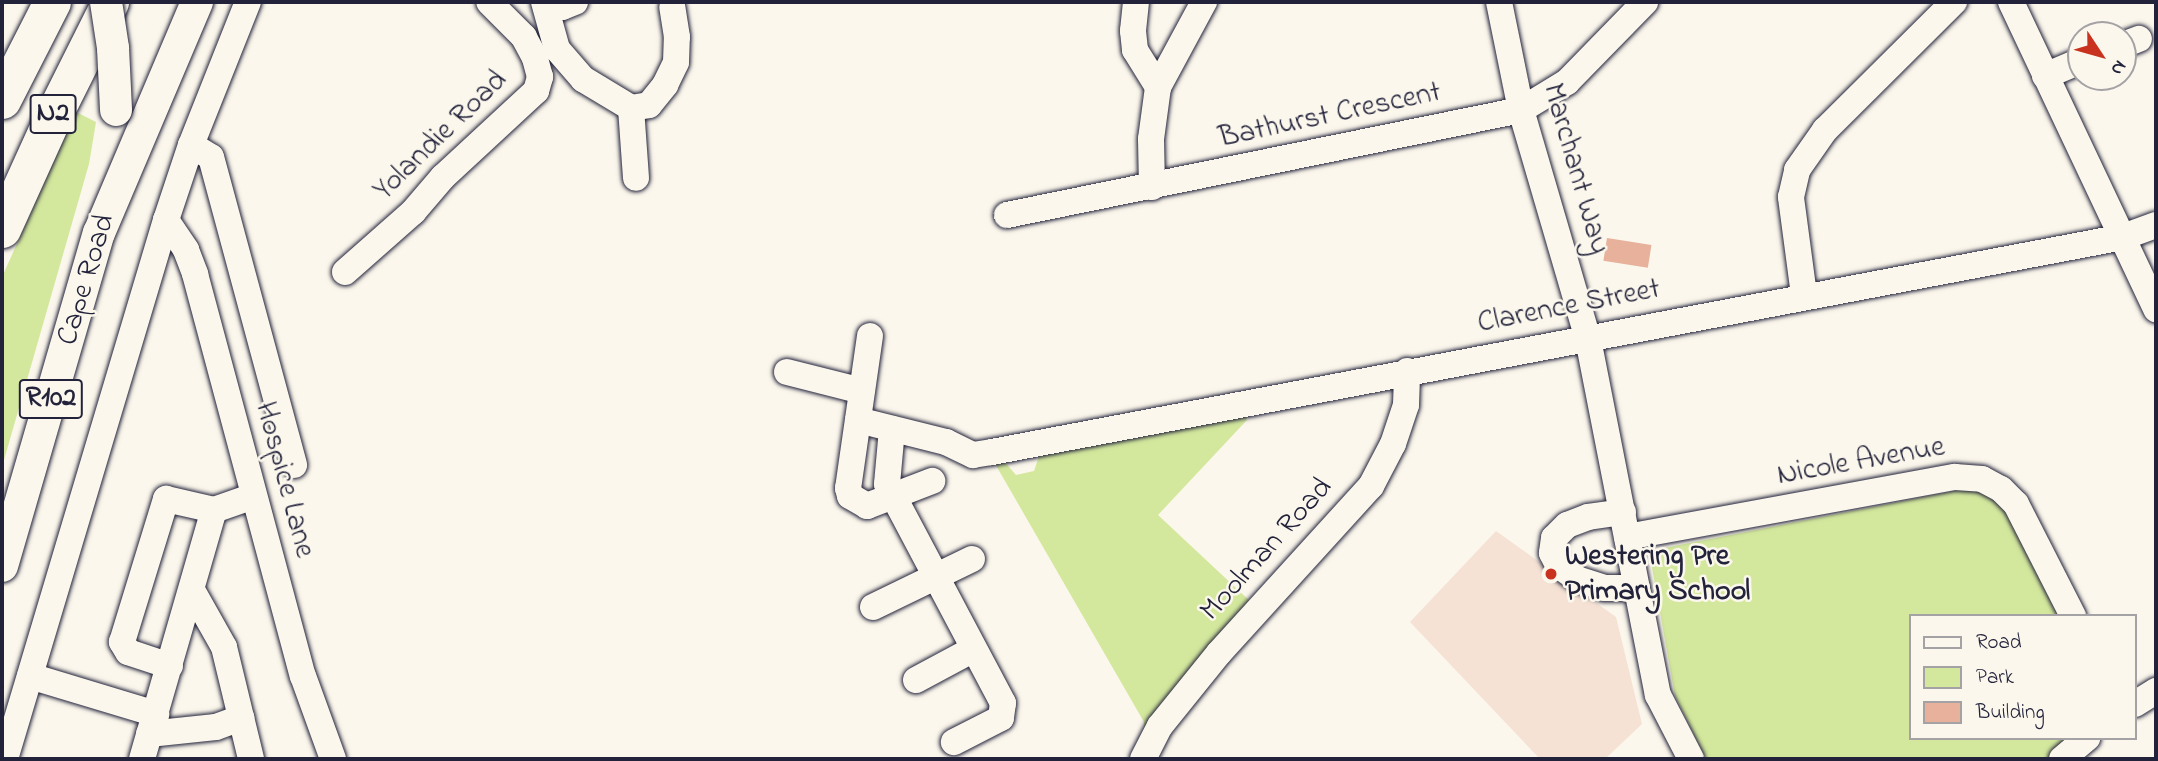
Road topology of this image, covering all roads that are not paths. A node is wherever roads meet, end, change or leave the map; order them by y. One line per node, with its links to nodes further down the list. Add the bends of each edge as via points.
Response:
1 (52, 2): 18 (highway, N2)
2 (108, 2): 27 (highway, N2); 28 (main road, bridge, via 116,110 110,179)
3 (197, 2): 28 (main road, Cape Road / R102)
4 (248, 2): 21 (street)
5 (489, 2): 30 (street, Yolandie Road, via 524,37 540,77 536,90)
6 (545, 2): 7 (street, via 562,7); 19 (street, via 557,49 583,79)
7 (575, 2)
8 (1136, 2): 17 (street, via 1135,50)
9 (1204, 2): 17 (street)
10 (1499, 2): 20 (street, Marchant Way)
11 (1645, 2): 20 (street, Bathurst Crescent, via 1567,82)
12 (1954, 2): 31 (street, via 1825,131 1797,170 1791,197)
13 (2011, 2): 16 (street)
14 (672, 7): 19 (street, via 676,62 666,85 649,105)
15 (2067, 67): 16 (street)
16 (2045, 76): 29 (street)
17 (1158, 87): 23 (street, via 1151,139)
18 (2, 100)
19 (631, 108): 22 (street)
20 (1521, 110): 23 (street, Bathurst Crescent); 34 (street, Marchant Way)
21 (191, 145): 25 (street); 40 (street, via 211,157)
22 (636, 178)
23 (1152, 187): 24 (street, Bathurst Crescent)
24 (1007, 215)
25 (166, 220): 43 (street, Hospice Lane, via 195,274); 55 (street)
26 (2156, 225): 29 (street, Clarence Street)
27 (2, 229)
28 (99, 233): 47 (main road, Cape Road / R102)
29 (2123, 237): 31 (street, Clarence Street); 32 (street)
30 (345, 272)
31 (1804, 295): 34 (street, Clarence Street)
32 (2156, 309)
33 (870, 336): 37 (street)
34 (1588, 339): 35 (street, Clarence Street); 45 (street, Marchant Way)
35 (1407, 371): 39 (street, Clarence Street, via 992,452 974,454); 66 (street, Moolman Road, via 1406,405 1393,444 1371,486 1219,653 1160,726)
36 (787, 372): 37 (street)
37 (862, 391): 38 (street)
38 (858, 420): 39 (street, Clarence Street); 42 (street, via 850,496 867,506)
39 (892, 429): 42 (street, via 886,476)
40 (294, 465)
41 (932, 481): 42 (street)
42 (892, 495): 48 (street)
43 (254, 496): 44 (street); 65 (street, Hospice Lane, via 303,676)
44 (214, 510): 50 (street); 54 (street, via 166,499 122,642 128,652)
45 (1625, 524): 49 (street, Marchant Way); 49 (street, via 1588,517 1567,525 1554,538 1552,554 1558,565 1577,579 1604,588); 52 (street, Nicole Avenue, via 1955,478 1982,479 2016,504)
46 (972, 559): 48 (street)
47 (2, 566)
48 (935, 577): 51 (street); 53 (street)
49 (1637, 587): 67 (street, Marchant Way, via 1657,695)
50 (193, 592): 54 (street); 59 (street, via 224,648)
51 (873, 607)
52 (2072, 614)
53 (972, 650): 56 (street); 62 (street, via 1003,703 1003,711 1001,718)
54 (170, 666): 60 (street)
55 (30, 676): 60 (street); 63 (street)
56 (915, 680)
57 (2156, 691): 58 (street)
58 (2137, 703)
59 (242, 718): 60 (street, via 216,727); 64 (street)
60 (149, 736)
61 (2085, 740): 68 (street)
62 (954, 742)
63 (5, 759)
64 (251, 759)
65 (334, 759)
66 (1143, 759)
67 (1690, 759)
68 (2062, 759)

